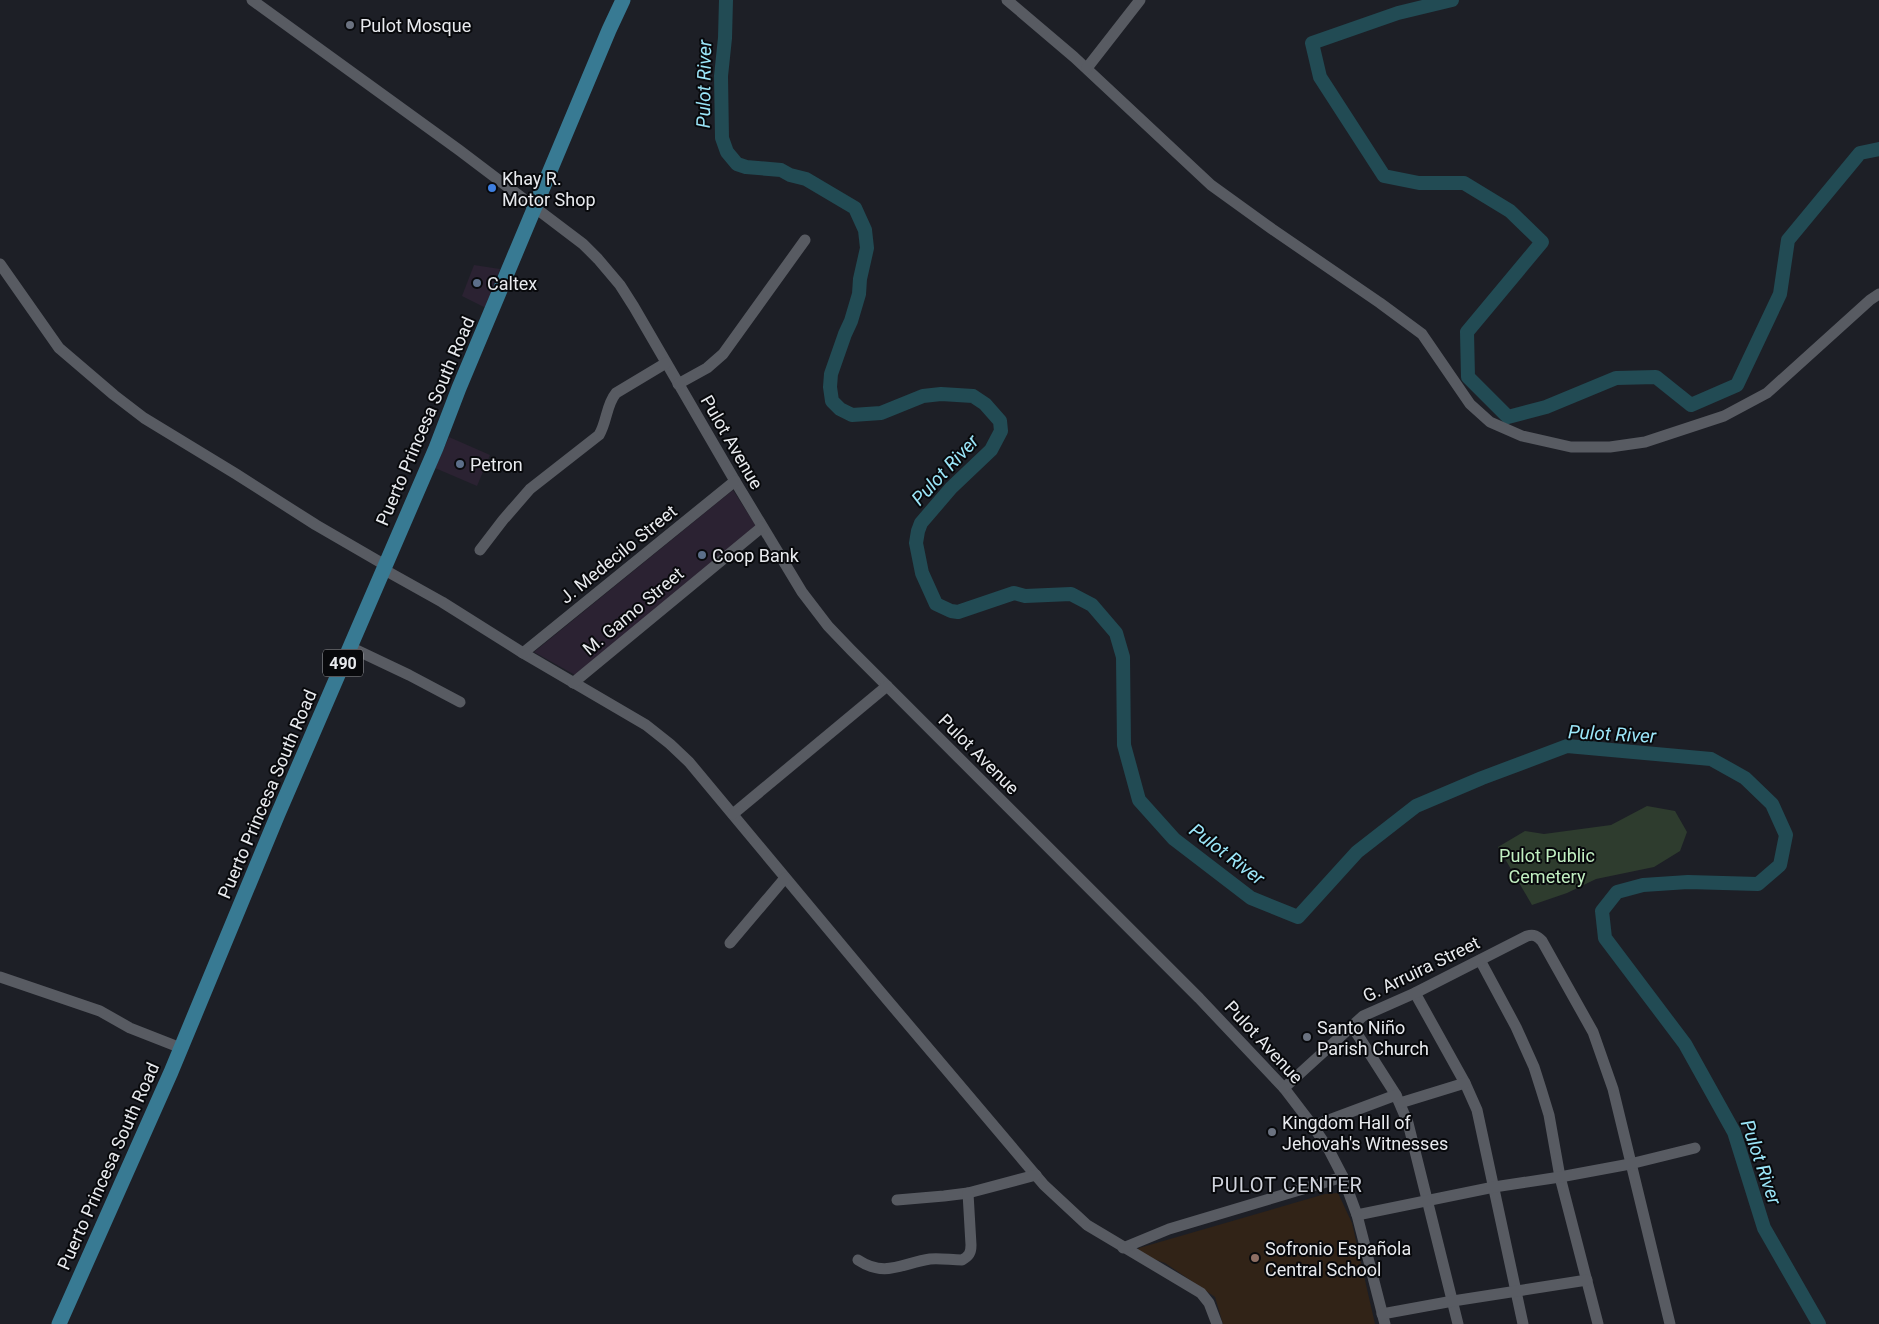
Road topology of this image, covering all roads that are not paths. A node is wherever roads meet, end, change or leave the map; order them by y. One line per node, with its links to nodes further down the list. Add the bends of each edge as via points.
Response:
1 (252, 0): 6 (street, Pulot Avenue)
2 (623, 0): 6 (main road, Puerto Princesa South Road / 490)
3 (1006, 0): 5 (street)
4 (1140, 0): 5 (street)
5 (1087, 68): 9 (street, via 1211,185 1422,334 1470,404 1490,422 1522,436 1571,447 1610,447 1645,442 1724,416 1767,393)
6 (535, 208): 10 (street, Pulot Avenue, via 583,244 610,272); 15 (main road, Puerto Princesa South Road / 490)
7 (805, 240): 11 (street, via 723,354 707,368)
8 (0, 264): 15 (street, via 59,348 114,395 144,418)
9 (1879, 294)
10 (666, 363): 11 (street, Pulot Avenue); 14 (street, via 612,397 599,435 530,489)
11 (678, 384): 12 (street, Pulot Avenue)
12 (735, 481): 13 (street, Pulot Avenue); 17 (street, J. Medecilo Street)
13 (762, 527): 18 (street, M. Gamo Street); 19 (street, Pulot Avenue, via 816,612)
14 (480, 550)
15 (384, 567): 16 (main road, Puerto Princesa South Road / 490); 17 (street)
16 (350, 647): 20 (street); 28 (main road, Puerto Princesa South Road / 490)
17 (523, 653): 18 (street)
18 (573, 683): 21 (street, via 646,725 670,744)
19 (887, 686): 21 (street); 30 (street, Pulot Avenue, via 1199,998)
20 (460, 702)
21 (733, 814): 22 (street)
22 (785, 878): 23 (street); 35 (street)
23 (730, 943)
24 (1480, 960): 26 (street, G. Arruira Street); 34 (street, G. Arruira Street, via 1532,934 1542,941 1593,1032 1612,1089); 37 (street, via 1534,1067 1549,1115)
25 (0, 978): 28 (street, via 100,1011 130,1028)
26 (1415, 993): 27 (street, G. Arruira Street, via 1363,1016); 29 (street)
27 (1352, 1026): 30 (street, G. Arruira Street); 31 (street)
28 (181, 1048): 49 (main road, Puerto Princesa South Road / 490)
29 (1466, 1083): 31 (street); 38 (street, via 1477,1110)
30 (1284, 1088): 32 (street, Pulot Avenue)
31 (1398, 1099): 32 (street); 41 (street, via 1408,1123)
32 (1313, 1126): 36 (street, Pulot Avenue)
33 (1695, 1148): 34 (street)
34 (1630, 1164): 37 (street); 54 (street)
35 (1036, 1175): 39 (street); 43 (street, via 1087,1225)
36 (1343, 1178): 42 (street, Pulot Avenue); 43 (street, via 1169,1229)
37 (1560, 1178): 38 (street); 45 (street)
38 (1494, 1187): 41 (street); 46 (street)
39 (968, 1192): 40 (street); 44 (street, via 971,1252 966,1258 931,1259 886,1269 872,1268)
40 (897, 1200)
41 (1427, 1202): 42 (street); 47 (street)
42 (1357, 1215): 48 (street, Pulot Avenue)
43 (1123, 1248): 50 (street, via 1201,1293 1209,1303)
44 (858, 1260)
45 (1587, 1280): 46 (street); 53 (street)
46 (1516, 1292): 47 (street); 52 (street)
47 (1453, 1301): 48 (street); 51 (street)
48 (1384, 1319)
49 (59, 1324)
50 (1217, 1324)
51 (1458, 1324)
52 (1523, 1324)
53 (1598, 1324)
54 (1670, 1324)

